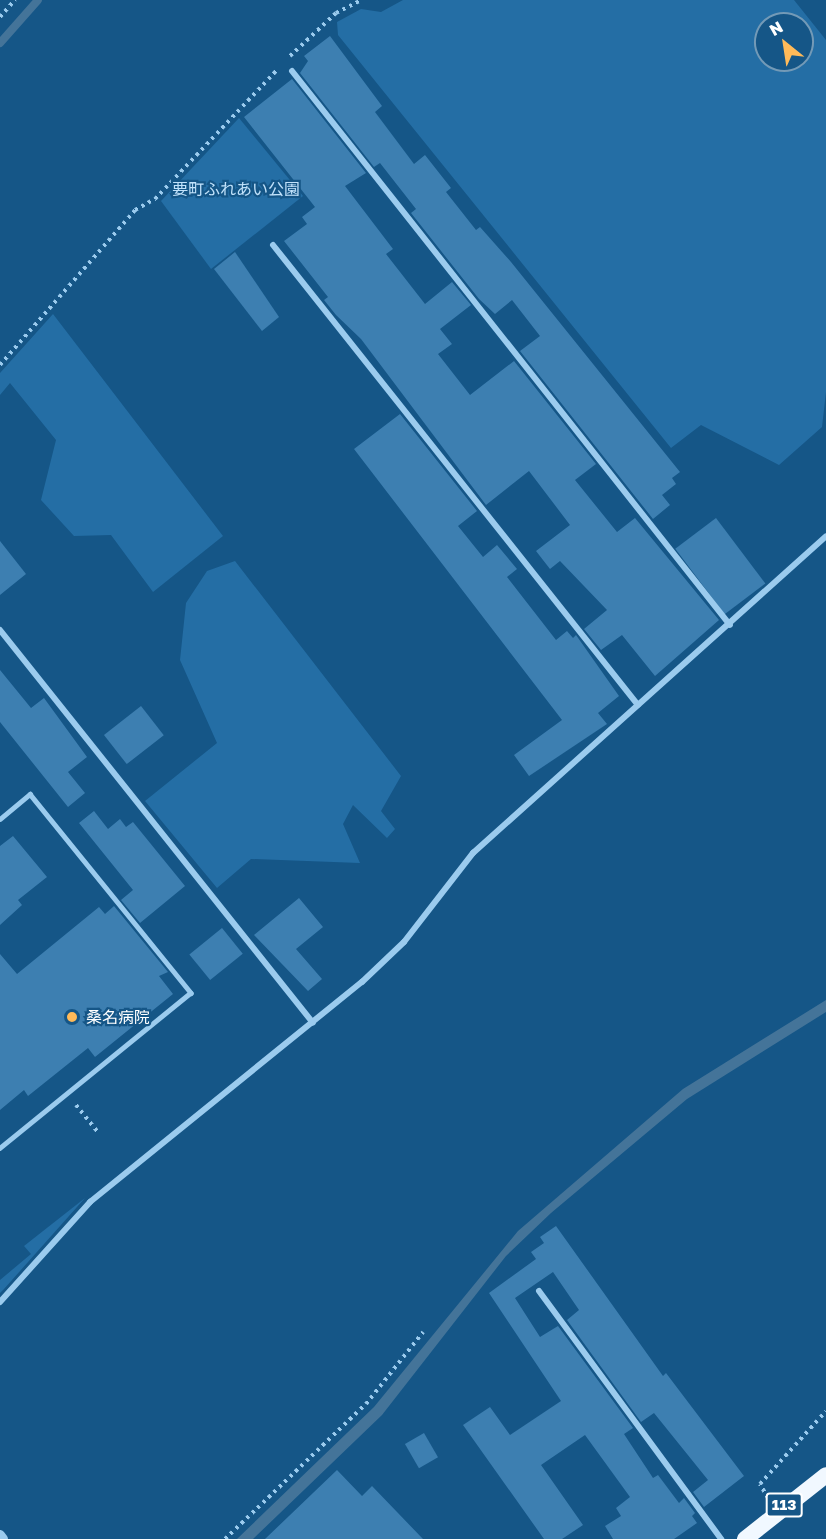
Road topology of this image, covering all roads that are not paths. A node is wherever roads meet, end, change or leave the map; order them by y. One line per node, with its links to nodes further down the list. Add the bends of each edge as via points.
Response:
1 (292, 71): 4 (street)
2 (273, 245): 6 (street)
3 (826, 536): 4 (street)
4 (730, 625): 6 (street)
5 (0, 630): 8 (street)
6 (638, 705): 8 (street, via 473,853 404,942)
7 (0, 819): 9 (lane, via 30,794 191,993)
8 (313, 1023): 11 (street, via 90,1202)
9 (0, 1148)
10 (539, 1292): 15 (street)
11 (0, 1302)
12 (826, 1475): 16 (highway, 113)
13 (0, 1534): 14 (street)
14 (3, 1539)
15 (721, 1539)
16 (745, 1539)

